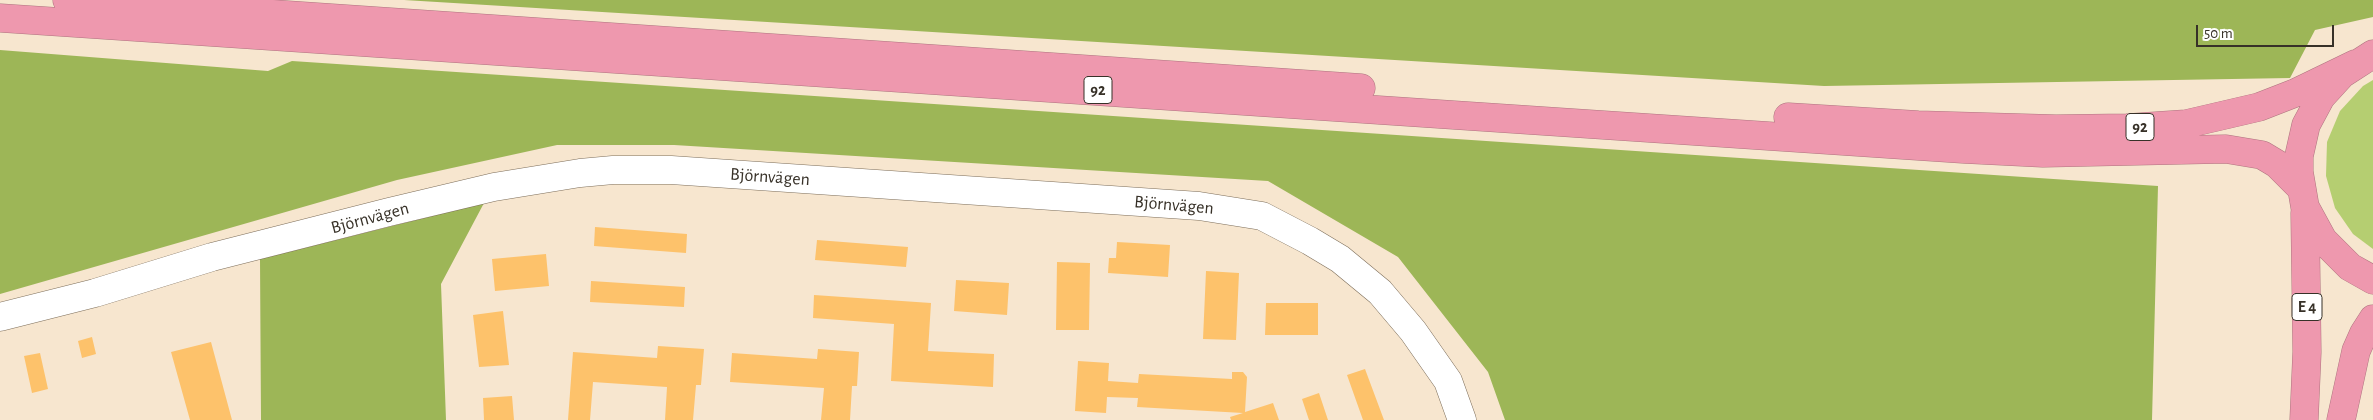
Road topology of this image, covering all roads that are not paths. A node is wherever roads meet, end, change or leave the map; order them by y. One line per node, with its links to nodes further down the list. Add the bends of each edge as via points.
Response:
1 (67, 0): 3 (highway, 92, via 1730,114 1957,126 2118,128 2186,124 2259,107)
2 (0, 18): 4 (highway, 92, via 1964,149 2043,153 2226,149 2262,156 2278,164)
3 (2364, 59): 4 (highway, E 4, via 2326,91 2306,125 2299,156)
4 (2303, 197): 5 (highway, E 4, via 2323,240 2335,255 2350,268); 9 (highway, E 4, via 2307,352)
5 (2373, 280)
6 (0, 317): 8 (street, Björnvägen, via 95,293 212,257 389,212 494,187 613,170 671,170 1199,206 1262,216 1340,260 1380,292 1448,381)
7 (2373, 319): 10 (highway, via 2356,351)
8 (1462, 420)
9 (2304, 420)
10 (2341, 420)

